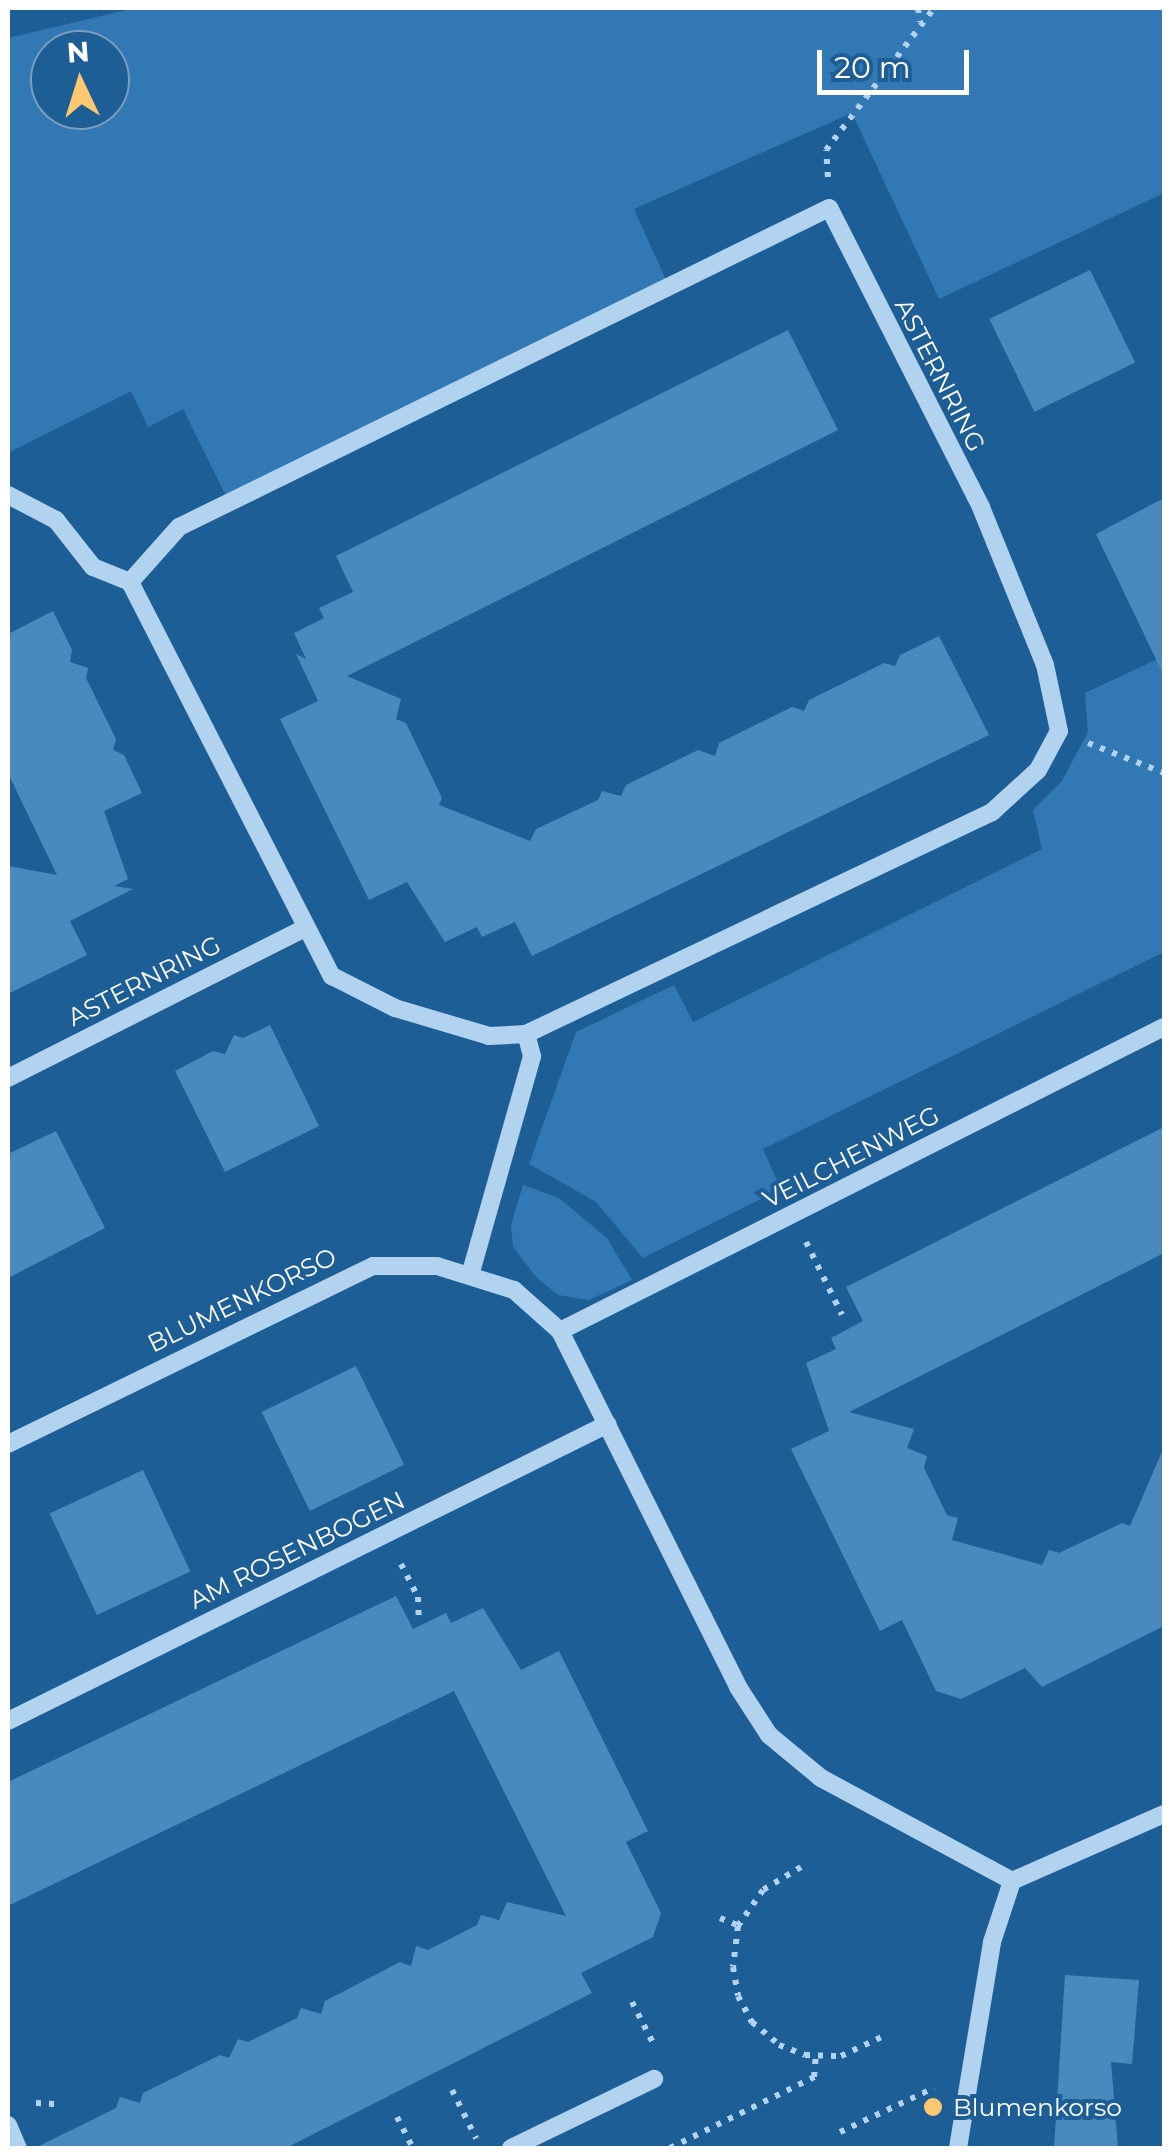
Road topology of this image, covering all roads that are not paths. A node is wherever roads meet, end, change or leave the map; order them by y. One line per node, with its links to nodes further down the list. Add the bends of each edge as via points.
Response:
1 (8, 495): 2 (street, via 56,520 93,566)
2 (130, 582): 3 (street); 5 (street, ASTERNRING, via 179,527 829,208 981,507 1044,664 1059,731 1038,770 992,812)
3 (303, 929): 5 (street, via 332,976 395,1008 488,1036); 6 (street, ASTERNRING)
4 (1164, 1027): 8 (street, VEILCHENWEG)
5 (526, 1034): 7 (street, via 532,1056)
6 (8, 1078)
7 (471, 1272): 8 (street, BLUMENKORSO, via 514,1290); 10 (street, BLUMENKORSO, via 437,1266 358,1272)
8 (560, 1331): 9 (street, BLUMENKORSO)
9 (608, 1424): 11 (street, AM ROSENBOGEN); 13 (street, BLUMENKORSO, via 738,1687 769,1735 821,1778)
10 (8, 1444)
11 (8, 1721)
12 (1164, 1814): 13 (street)
13 (1012, 1881): 18 (street, via 992,1942)
14 (654, 2079): 17 (street)
15 (8, 2125): 16 (street)
16 (18, 2148)
17 (511, 2148)
18 (958, 2148)

